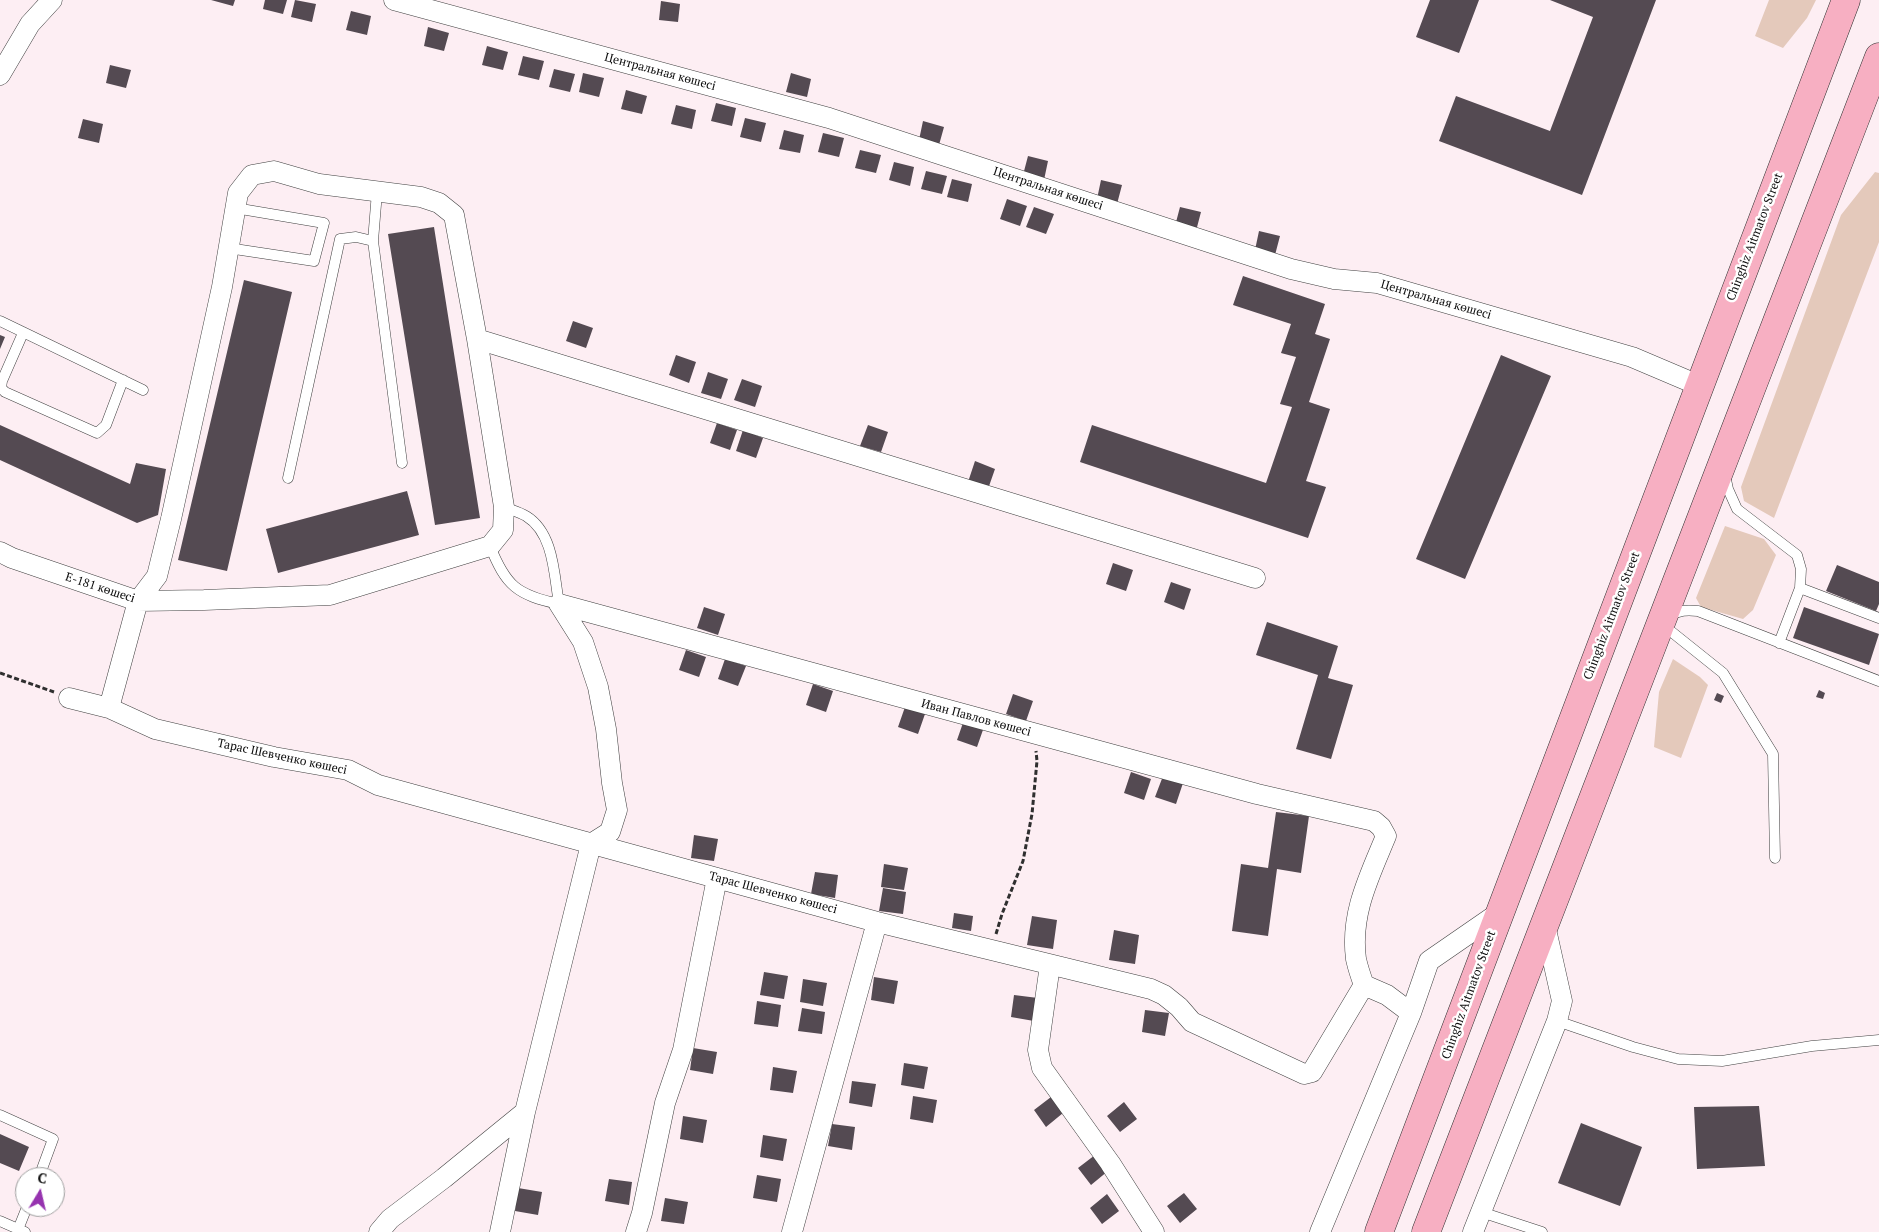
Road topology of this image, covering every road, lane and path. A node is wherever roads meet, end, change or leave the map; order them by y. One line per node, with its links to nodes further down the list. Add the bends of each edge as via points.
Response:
1 (52, 0): 5 (street, via 30,24)
2 (394, 0): 14 (street, Центральная көшесі, via 829,118 1292,269 1334,279 1377,283 1632,357)
3 (1846, 0): 14 (main road, Chinghiz Aitmatov Street)
4 (1879, 57): 17 (main road)
5 (0, 74)
6 (377, 192): 7 (street, via 319,184 274,171 252,175 238,193); 8 (lane); 12 (street, via 421,197 439,203 454,216)
7 (235, 208): 9 (street); 9 (lane, via 324,223 314,261)
8 (373, 241): 16 (lane); 18 (lane, via 356,237 340,239)
9 (228, 248): 24 (street, via 169,529 157,576)
10 (0, 321): 11 (lane)
11 (23, 333): 13 (lane); 13 (lane, via 2,381 4,392 97,433 106,425)
12 (477, 338): 19 (street); 22 (street)
13 (123, 380): 15 (lane)
14 (1698, 385): 37 (main road, Chinghiz Aitmatov Street)
15 (143, 390)
16 (402, 463)
17 (1722, 464): 23 (lane, via 1737,509 1797,555 1802,569); 27 (main road)
18 (288, 478)
19 (504, 507): 20 (street, via 503,530); 25 (lane, via 526,516 540,530 551,554)
20 (490, 546): 24 (street, Е-181 көшесі, via 330,595); 25 (lane, via 510,584 533,598)
21 (0, 552): 24 (street, Е-181 көшесі)
22 (1255, 578)
23 (1800, 588): 26 (lane); 28 (lane)
24 (138, 601): 32 (street)
25 (559, 604): 33 (street, Иван Павлов көшесі); 34 (street, via 583,642 598,687 617,810 610,832)
26 (1879, 618)
27 (1660, 623): 28 (lane, via 1675,613 1698,611); 35 (lane, via 1722,673 1773,754); 39 (main road)
28 (1779, 644): 30 (lane)
29 (0, 672): 31 (path)
30 (1879, 682)
31 (69, 698): 32 (street, Тарас Шевченко көшесі)
32 (109, 708): 34 (street, Тарас Шевченко көшесі, via 155,729 274,757 348,770 378,785)
33 (1034, 734): 40 (path, via 1037,761 1024,861 1002,914); 42 (street, Иван Павлов көшесі, via 1257,794 1374,821 1386,836 1360,900 1354,937 1356,961)
34 (591, 844): 36 (street, Тарас Шевченко көшесі); 46 (street)
35 (1775, 858)
36 (717, 878): 38 (street, Тарас Шевченко көшесі); 55 (street, via 683,1050 665,1103)
37 (1500, 912): 43 (street, via 1429,961); 59 (main road, Chinghiz Aitmatov Street)
38 (877, 922): 40 (street, Тарас Шевченко көшесі); 56 (street)
39 (1545, 925): 44 (street, via 1562,1002); 60 (main road)
40 (992, 951): 41 (street, Тарас Шевченко көшесі)
41 (1050, 965): 42 (street, Тарас Шевченко көшесі, via 1158,992 1179,1006 1192,1022 1304,1074 1312,1072); 57 (street, via 1038,1050 1042,1068 1110,1163)
42 (1364, 985): 43 (street, via 1387,995)
43 (1411, 1013): 58 (street)
44 (1557, 1021): 45 (lane, via 1678,1059 1722,1061 1812,1046); 49 (street)
45 (1879, 1040)
46 (525, 1112): 53 (street, via 390,1218); 54 (street)
47 (0, 1115): 48 (lane, via 54,1139)
48 (43, 1167)
49 (1481, 1212): 61 (street); 62 (lane)
50 (24, 1217): 52 (lane)
51 (0, 1221): 52 (lane)
52 (20, 1231)
53 (378, 1232)
54 (500, 1232)
55 (636, 1232)
56 (792, 1232)
57 (1154, 1232)
58 (1320, 1232)
59 (1379, 1232)
60 (1426, 1232)
61 (1472, 1232)
62 (1542, 1232)

